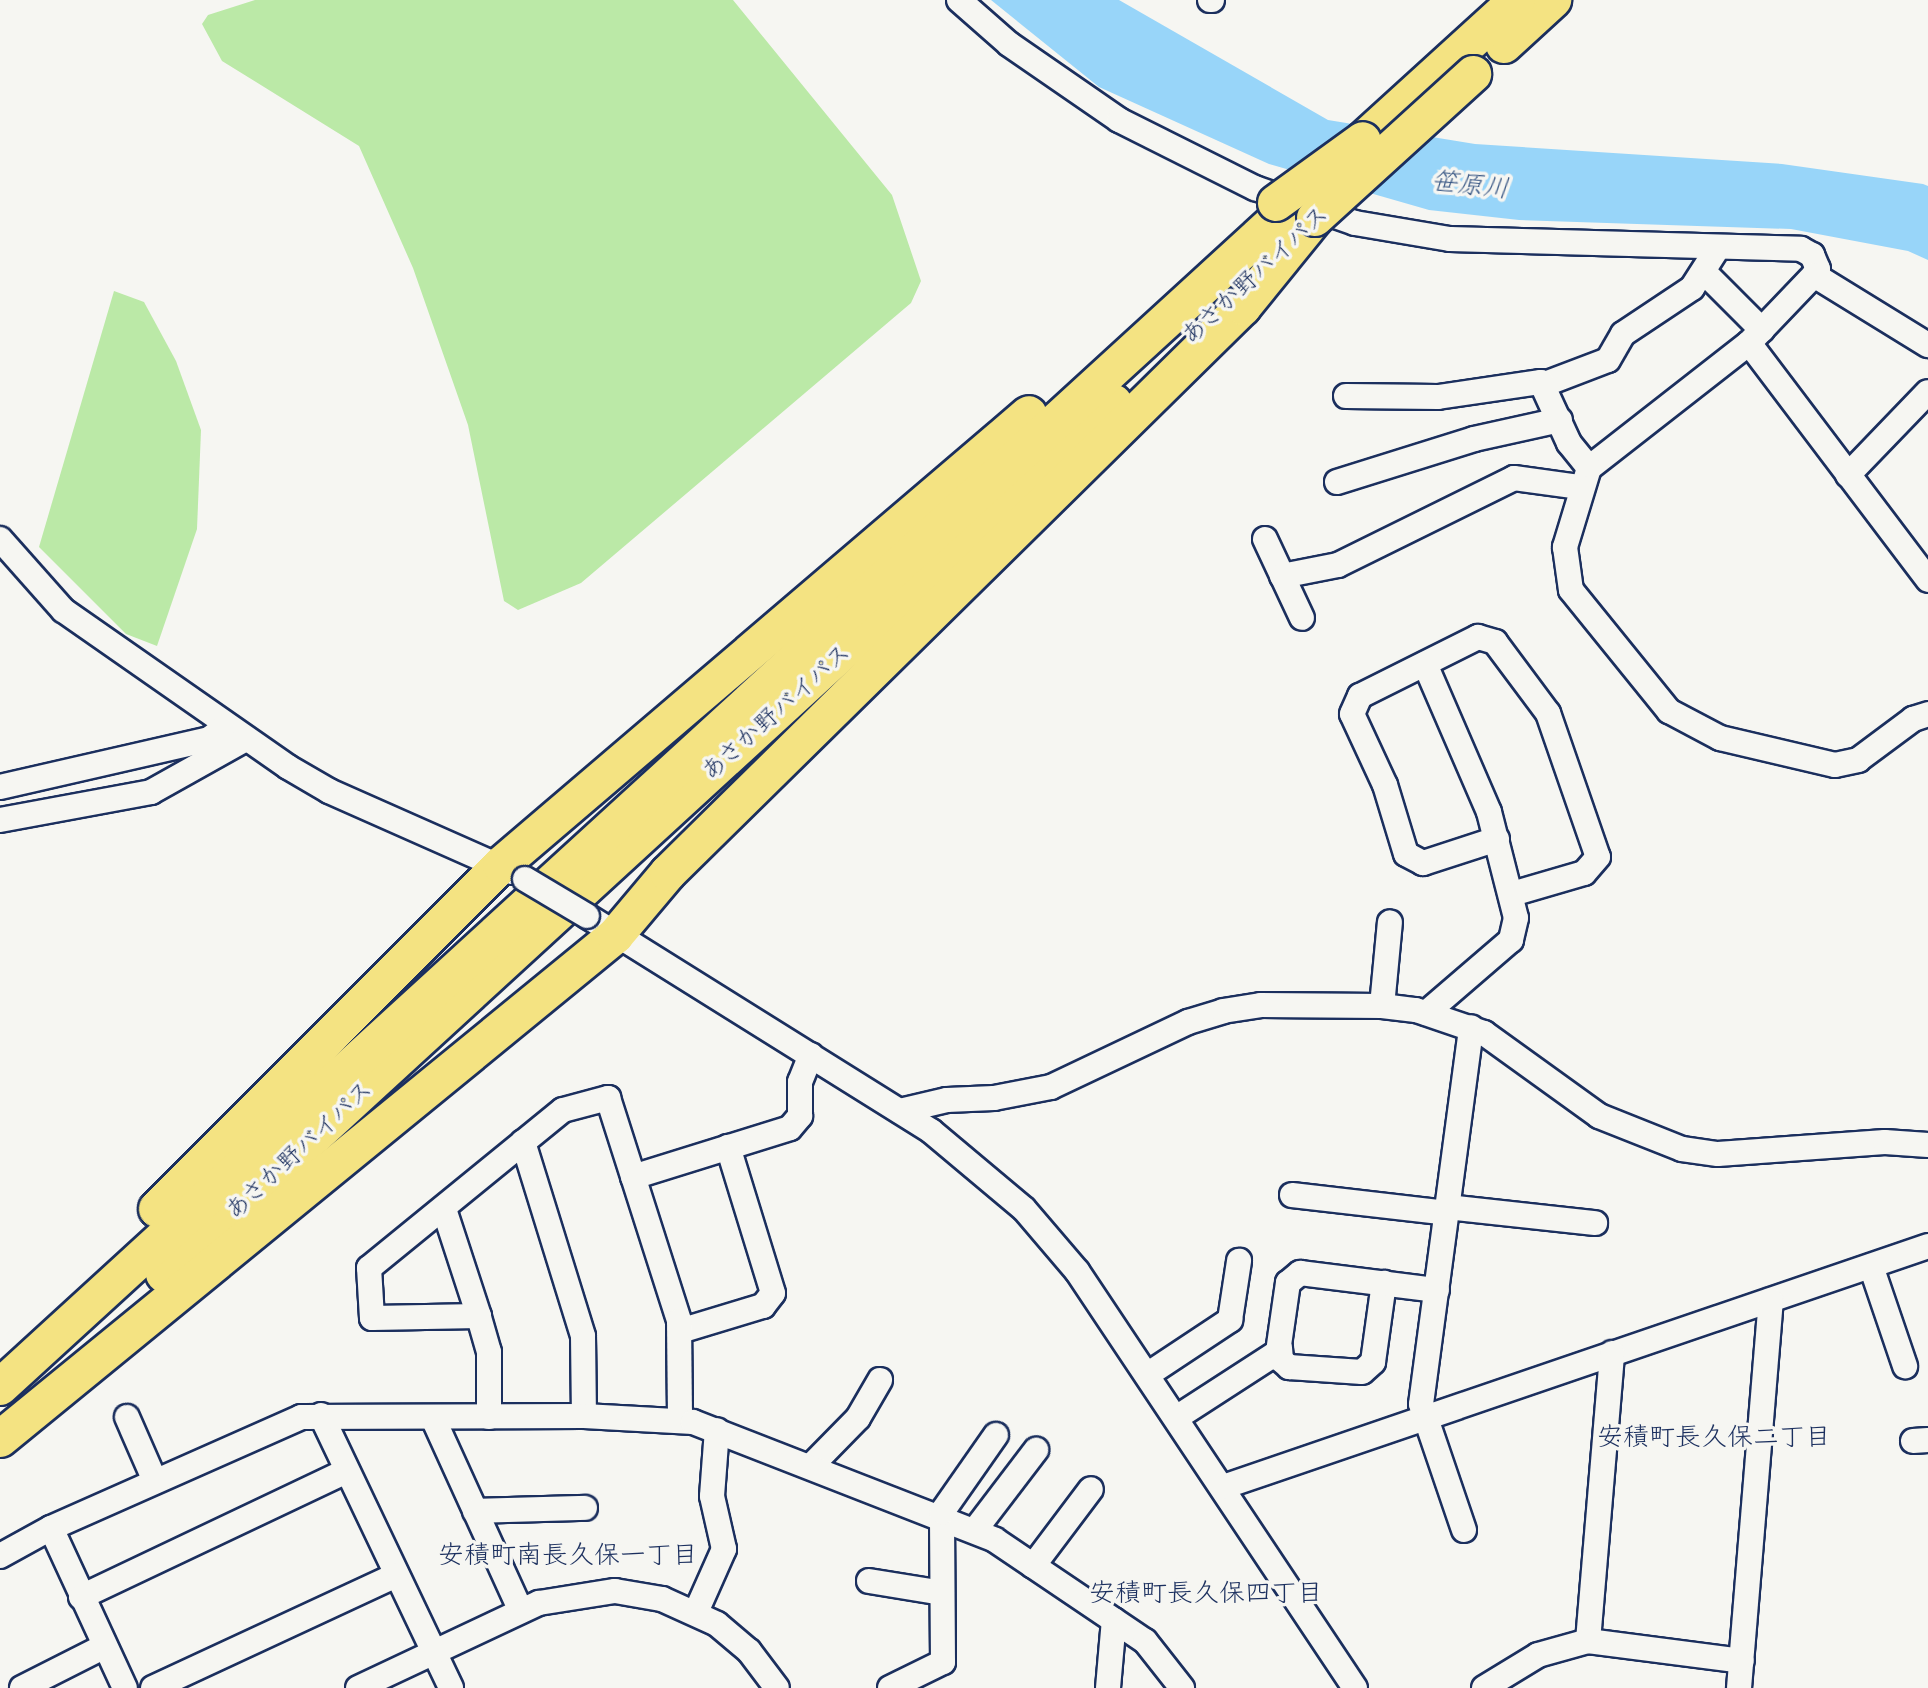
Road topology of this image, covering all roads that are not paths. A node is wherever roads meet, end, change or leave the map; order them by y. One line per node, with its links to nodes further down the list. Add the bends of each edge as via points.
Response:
1 (959, 0): 6 (street, via 1009,44 1119,120 1255,188 1355,223 1450,239)
2 (1517, 0): 4 (highway, あさか野バイパス)
3 (1553, 0): 4 (highway, あさか野バイパス)
4 (1459, 70): 5 (highway, あさか野バイパス, bridge); 5 (highway, あさか野バイパス, bridge, via 1363,140)
5 (1293, 210): 29 (highway); 32 (highway, via 1243,307 668,873); 60 (highway, あさか野バイパス); 69 (highway, あさか野バイパス)
6 (1717, 249): 7 (street); 8 (street, via 1801,249 1817,263)
7 (1704, 272): 9 (street); 11 (street, via 1688,293 1623,334 1608,360)
8 (1814, 275): 9 (street); 10 (street)
9 (1755, 336): 15 (street); 16 (street)
10 (1928, 345)
11 (1545, 384): 13 (street, via 1438,397); 14 (street)
12 (1928, 392): 15 (street)
13 (1346, 396)
14 (1560, 420): 16 (street); 17 (street, via 1474,439)
15 (1848, 475): 21 (street)
16 (1585, 477): 20 (street, via 1514,478 1338,565); 24 (street, via 1565,547 1571,590 1669,711 1720,738 1835,765 1858,760 1913,719)
17 (1337, 482)
18 (0, 539): 25 (street, via 63,610)
19 (1265, 539): 20 (street)
20 (1282, 576): 22 (street)
21 (1928, 580)
22 (1302, 618)
23 (1425, 664): 28 (street); 28 (street, via 1360,696 1352,714 1385,785 1404,850 1423,863); 30 (street, via 1478,637 1491,640 1548,713 1566,757 1596,861 1584,873)
24 (1928, 714)
25 (236, 733): 26 (street); 27 (street, via 151,792); 29 (street, via 329,791)
26 (0, 787)
27 (0, 820)
28 (1497, 839): 30 (street)
29 (513, 872): 32 (street, bridge); 58 (highway, via 135,1231)
30 (1512, 894): 34 (street, via 1516,918 1511,940)
31 (1390, 922): 33 (street)
32 (601, 926): 36 (street); 72 (highway)
33 (1382, 1006): 34 (street); 37 (street, via 1261,1005 1223,1011 1188,1022 1051,1087)
34 (1426, 1013): 35 (street)
35 (1471, 1027): 39 (street, via 1613,1124 1682,1149 1731,1153 1885,1142); 44 (street)
36 (811, 1055): 37 (street); 40 (street, via 800,1082 798,1120 787,1130)
37 (900, 1111): 57 (street, via 965,1156 1024,1209 1077,1271)
38 (523, 1142): 41 (street, via 563,1110 608,1098); 43 (street); 62 (street, via 583,1336)
39 (1928, 1145)
40 (728, 1147): 41 (street); 53 (street, via 773,1293 763,1306)
41 (633, 1177): 53 (street)
42 (1292, 1195): 44 (street)
43 (444, 1209): 52 (street); 52 (street, via 369,1268 372,1318)
44 (1447, 1210): 45 (street); 50 (street)
45 (1595, 1223)
46 (1928, 1246): 48 (street)
47 (1239, 1261): 57 (street, via 1230,1320)
48 (1871, 1266): 51 (street); 56 (street)
49 (1384, 1283): 50 (street); 54 (street, via 1300,1273 1288,1283); 54 (street, via 1373,1362 1362,1372 1289,1367 1281,1360)
50 (1437, 1290): 67 (street, via 1421,1404)
51 (1771, 1300): 55 (street); 97 (street)
52 (479, 1316): 64 (street, via 489,1352)
53 (680, 1331): 68 (street)
54 (1280, 1348): 66 (street)
55 (1612, 1353): 67 (street); 94 (street)
56 (1905, 1366)
57 (1147, 1375): 66 (street)
58 (0, 1376)
59 (880, 1380): 74 (street, via 858,1418)
60 (0, 1387)
61 (321, 1415): 65 (street); 75 (street); 76 (street, via 272,1425)
62 (584, 1416): 64 (street); 68 (street)
63 (127, 1417): 76 (street)
64 (489, 1417): 65 (street)
65 (433, 1418): 80 (street)
66 (1176, 1418): 77 (street)
67 (1425, 1420): 77 (street); 84 (street)
68 (680, 1421): 70 (street)
69 (0, 1424)
70 (717, 1430): 74 (street); 92 (street, via 712,1496 724,1549)
71 (996, 1435): 81 (street)
72 (0, 1439)
73 (1036, 1450): 83 (street)
74 (811, 1466): 81 (street)
75 (346, 1471): 87 (street); 90 (street)
76 (155, 1481): 82 (street)
77 (1223, 1487): 107 (street)
78 (1091, 1489): 86 (street)
79 (585, 1508): 80 (street)
80 (475, 1511): 91 (street)
81 (941, 1516): 83 (street); 89 (street)
82 (51, 1528): 85 (street); 90 (street)
83 (975, 1530): 86 (street)
84 (1464, 1530)
85 (0, 1556)
86 (1033, 1566): 93 (street)
87 (396, 1575): 96 (street); 100 (street)
88 (869, 1581): 89 (street)
89 (942, 1593): 104 (street, via 943,1662)
90 (81, 1597): 95 (street)
91 (521, 1611): 92 (street, via 576,1594 615,1591 662,1599); 96 (street)
92 (696, 1612): 103 (street, via 736,1638)
93 (1114, 1620): 105 (street); 106 (street, via 1155,1651)
94 (1588, 1641): 97 (street); 108 (street, via 1538,1655)
95 (105, 1646): 98 (street); 99 (street)
96 (434, 1652): 101 (street); 102 (street)
97 (1742, 1661): 109 (street)
98 (22, 1688)
99 (125, 1688)
100 (153, 1688)
101 (358, 1688)
102 (451, 1688)
103 (777, 1688)
104 (890, 1688)
105 (1108, 1688)
106 (1182, 1688)
107 (1355, 1688)
108 (1484, 1688)
109 (1739, 1688)

